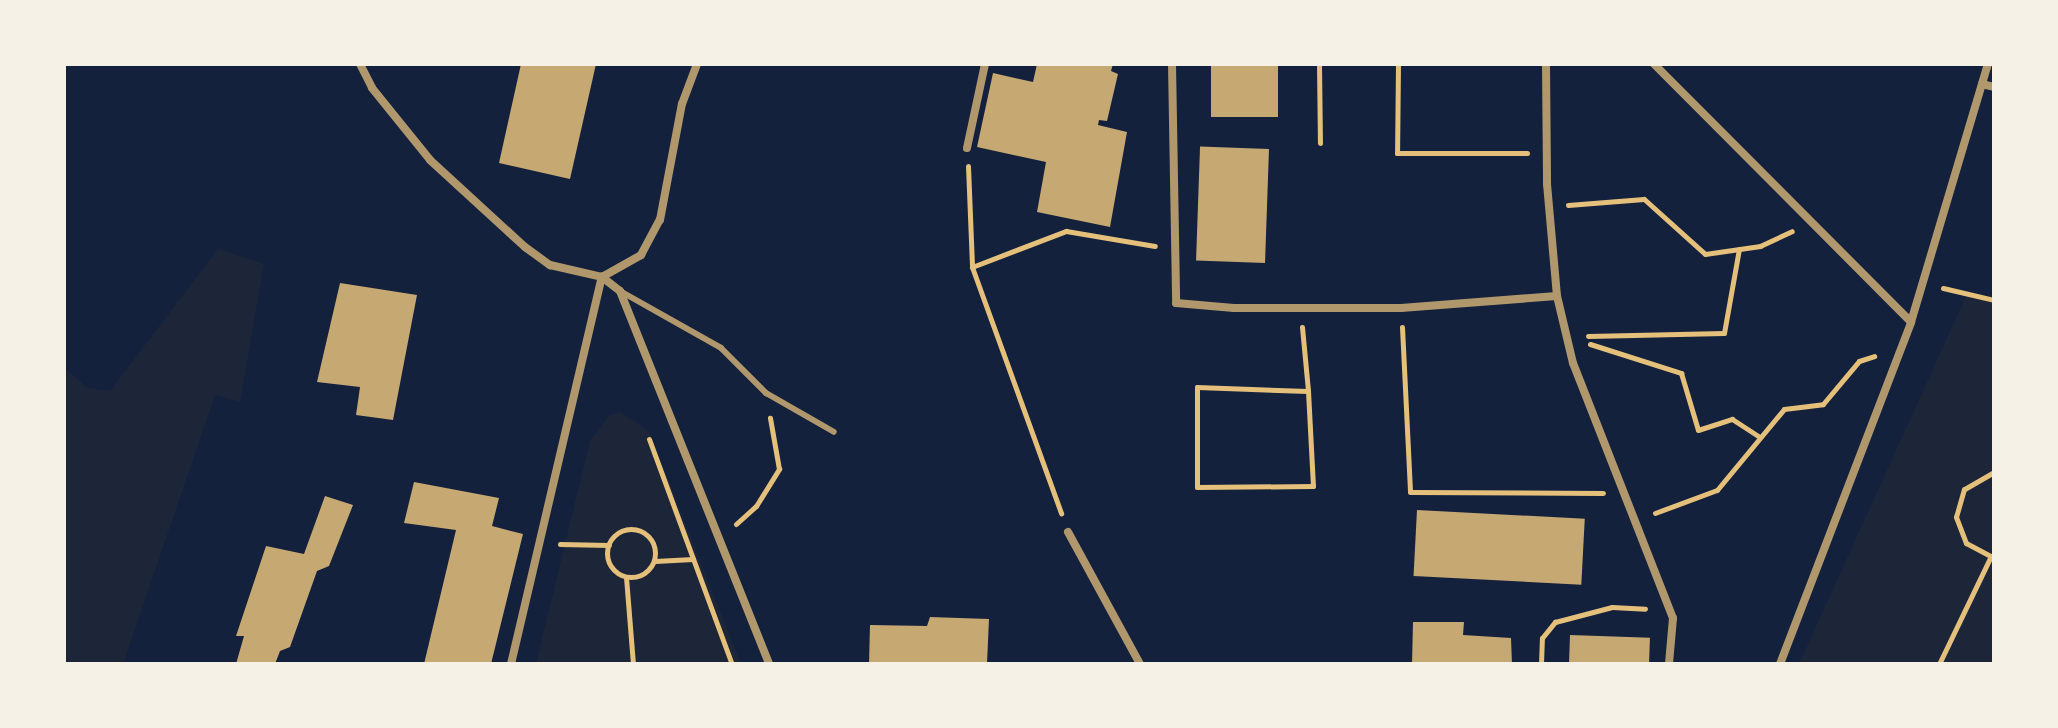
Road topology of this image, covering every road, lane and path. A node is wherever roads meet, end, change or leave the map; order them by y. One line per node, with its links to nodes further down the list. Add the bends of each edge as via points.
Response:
1 (360, 64): 20 (street, via 372,88 430,160 525,247 550,265)
2 (697, 64): 20 (street, via 682,104 660,220 641,255)
3 (985, 64): 13 (street)
4 (1172, 64): 17 (street)
5 (1319, 64): 12 (path)
6 (1398, 64): 14 (path, via 1397,153)
7 (1546, 64): 14 (street)
8 (1654, 64): 16 (street)
9 (1988, 64): 10 (street)
10 (1982, 84): 11 (street); 21 (street)
11 (1994, 87)
12 (1320, 143)
13 (967, 148): 19 (path)
14 (1548, 154): 15 (street)
15 (1549, 206): 18 (path, via 1644,199 1705,254); 23 (street)
16 (1811, 222): 18 (path, via 1760,246); 27 (street)
17 (1176, 249): 19 (path, via 1066,231); 26 (street, via 1176,303)
18 (1739, 249): 28 (path, via 1724,333)
19 (972, 267): 38 (path)
20 (602, 277): 22 (street); 40 (street)
21 (1923, 283): 24 (path); 27 (street)
22 (620, 291): 31 (lane, via 721,348); 39 (street)
23 (1557, 296): 25 (street); 28 (street)
24 (1994, 300)
25 (1401, 308): 26 (street); 36 (path, via 1410,492)
26 (1301, 309): 30 (path)
27 (1911, 322): 29 (street)
28 (1567, 337): 33 (path, via 1681,373 1698,430 1732,419); 36 (street)
29 (1901, 347): 33 (path, via 1859,361 1823,404 1784,409); 54 (street)
30 (1308, 391): 30 (path, via 1313,486 1197,487 1197,387)
31 (766, 393): 32 (lane); 39 (path, via 779,469 756,506)
32 (834, 432)
33 (1760, 437): 37 (path, via 1717,490)
34 (649, 439): 43 (path)
35 (1994, 472): 42 (path, via 1964,489 1956,517 1966,543)
36 (1624, 493): 37 (street)
37 (1635, 521): 46 (street)
38 (1068, 532): 51 (street)
39 (722, 537): 50 (street)
40 (539, 544): 41 (path); 47 (street)
41 (609, 545): 44 (path, via 617,534 639,530 651,539); 45 (path, via 608,562)
42 (1992, 558): 55 (path)
43 (693, 559): 44 (path); 49 (path)
44 (655, 561): 45 (path, via 640,576)
45 (626, 577): 48 (path)
46 (1673, 618): 52 (path, via 1641,608 1612,607 1555,622 1542,638); 53 (street)
47 (511, 664)
48 (633, 664)
49 (732, 664)
50 (769, 664)
51 (1140, 664)
52 (1541, 664)
53 (1669, 664)
54 (1780, 664)
55 (1939, 664)

